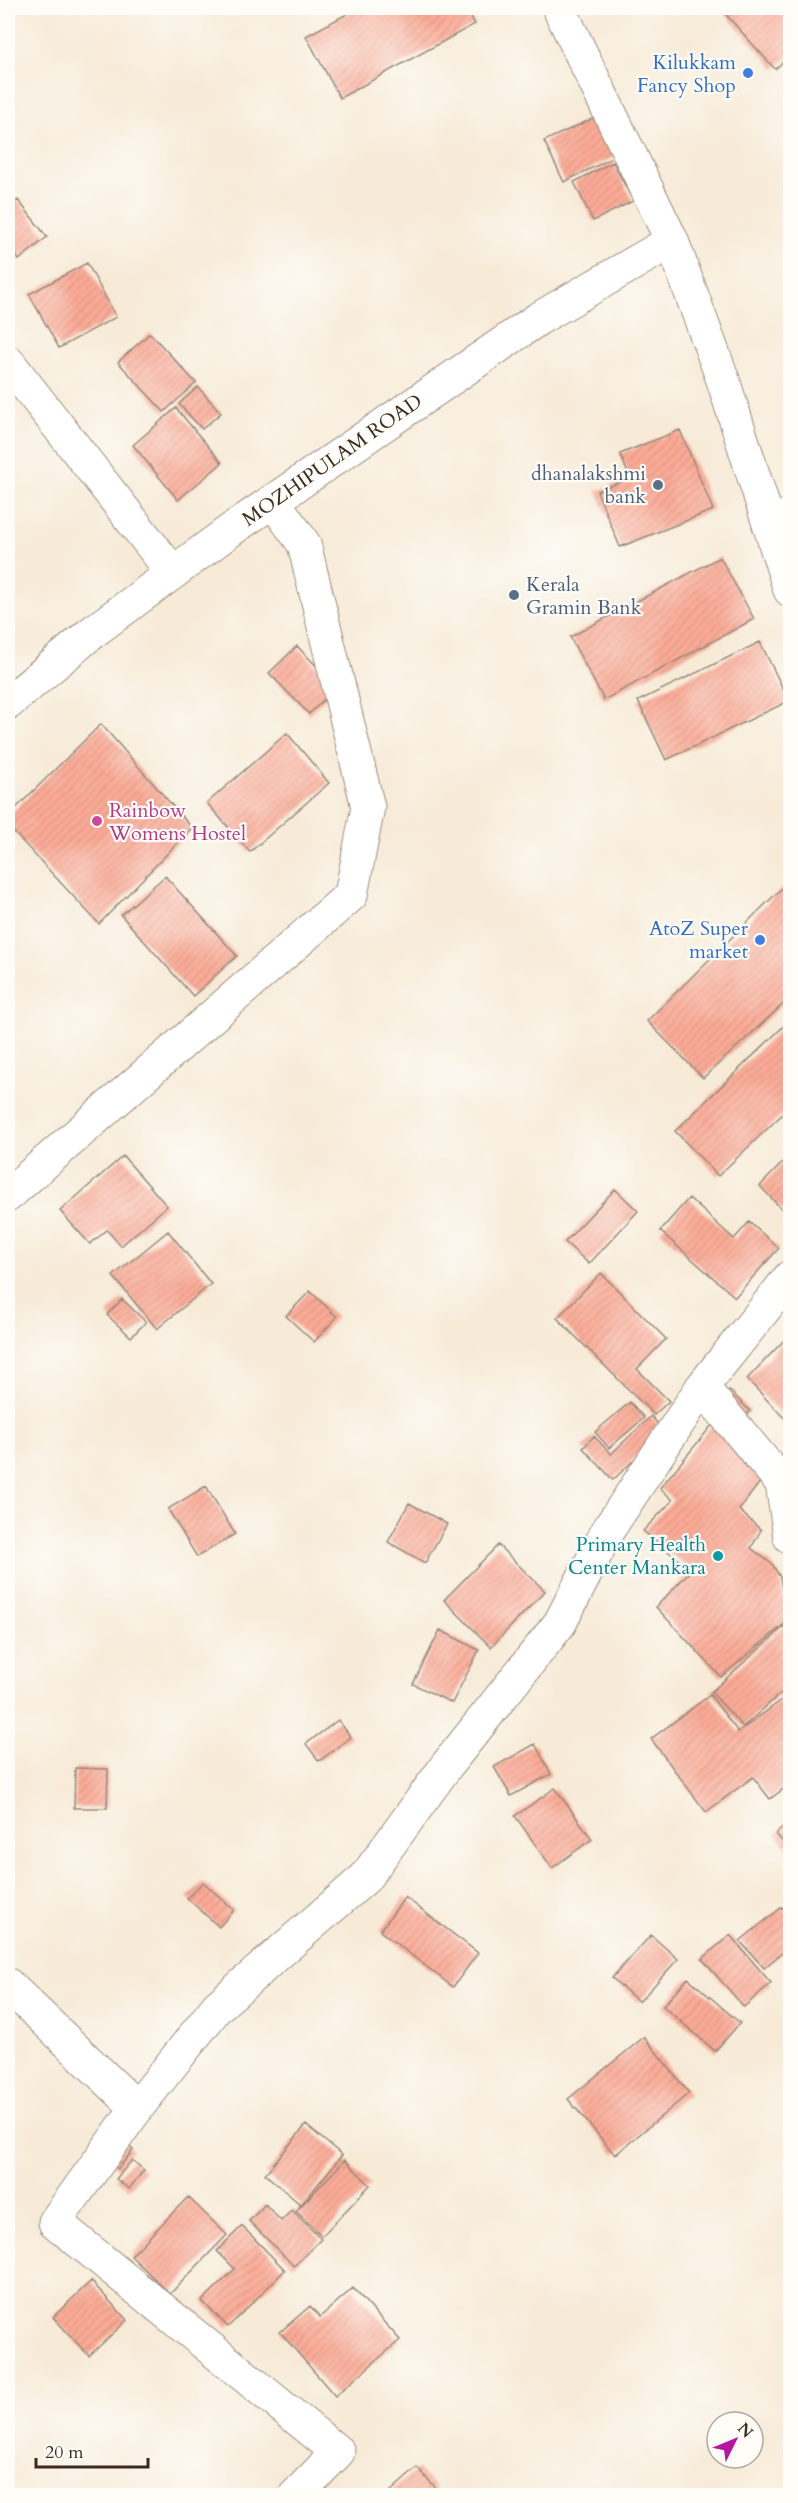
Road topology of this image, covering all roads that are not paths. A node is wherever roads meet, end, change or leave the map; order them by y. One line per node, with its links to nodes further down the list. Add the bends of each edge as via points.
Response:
1 (559, 8): 2 (street)
2 (672, 241): 4 (street, MOZHIPULAM ROAD, via 538,319); 5 (street)
3 (8, 362): 6 (street)
4 (273, 501): 6 (street, MOZHIPULAM ROAD); 9 (street, via 304,544 368,807 351,895)
5 (780, 520): 7 (street)
6 (173, 573): 8 (street, MOZHIPULAM ROAD, via 90,634)
7 (790, 590)
8 (8, 703)
9 (8, 1195)
10 (790, 1276): 11 (street)
11 (702, 1386): 12 (street, via 782,1484); 14 (street, via 608,1530 560,1623 447,1765 365,1878 217,2007)
12 (790, 1537)
13 (8, 1985): 14 (street)
14 (136, 2108): 15 (street, via 55,2222 338,2452)
15 (295, 2496)

